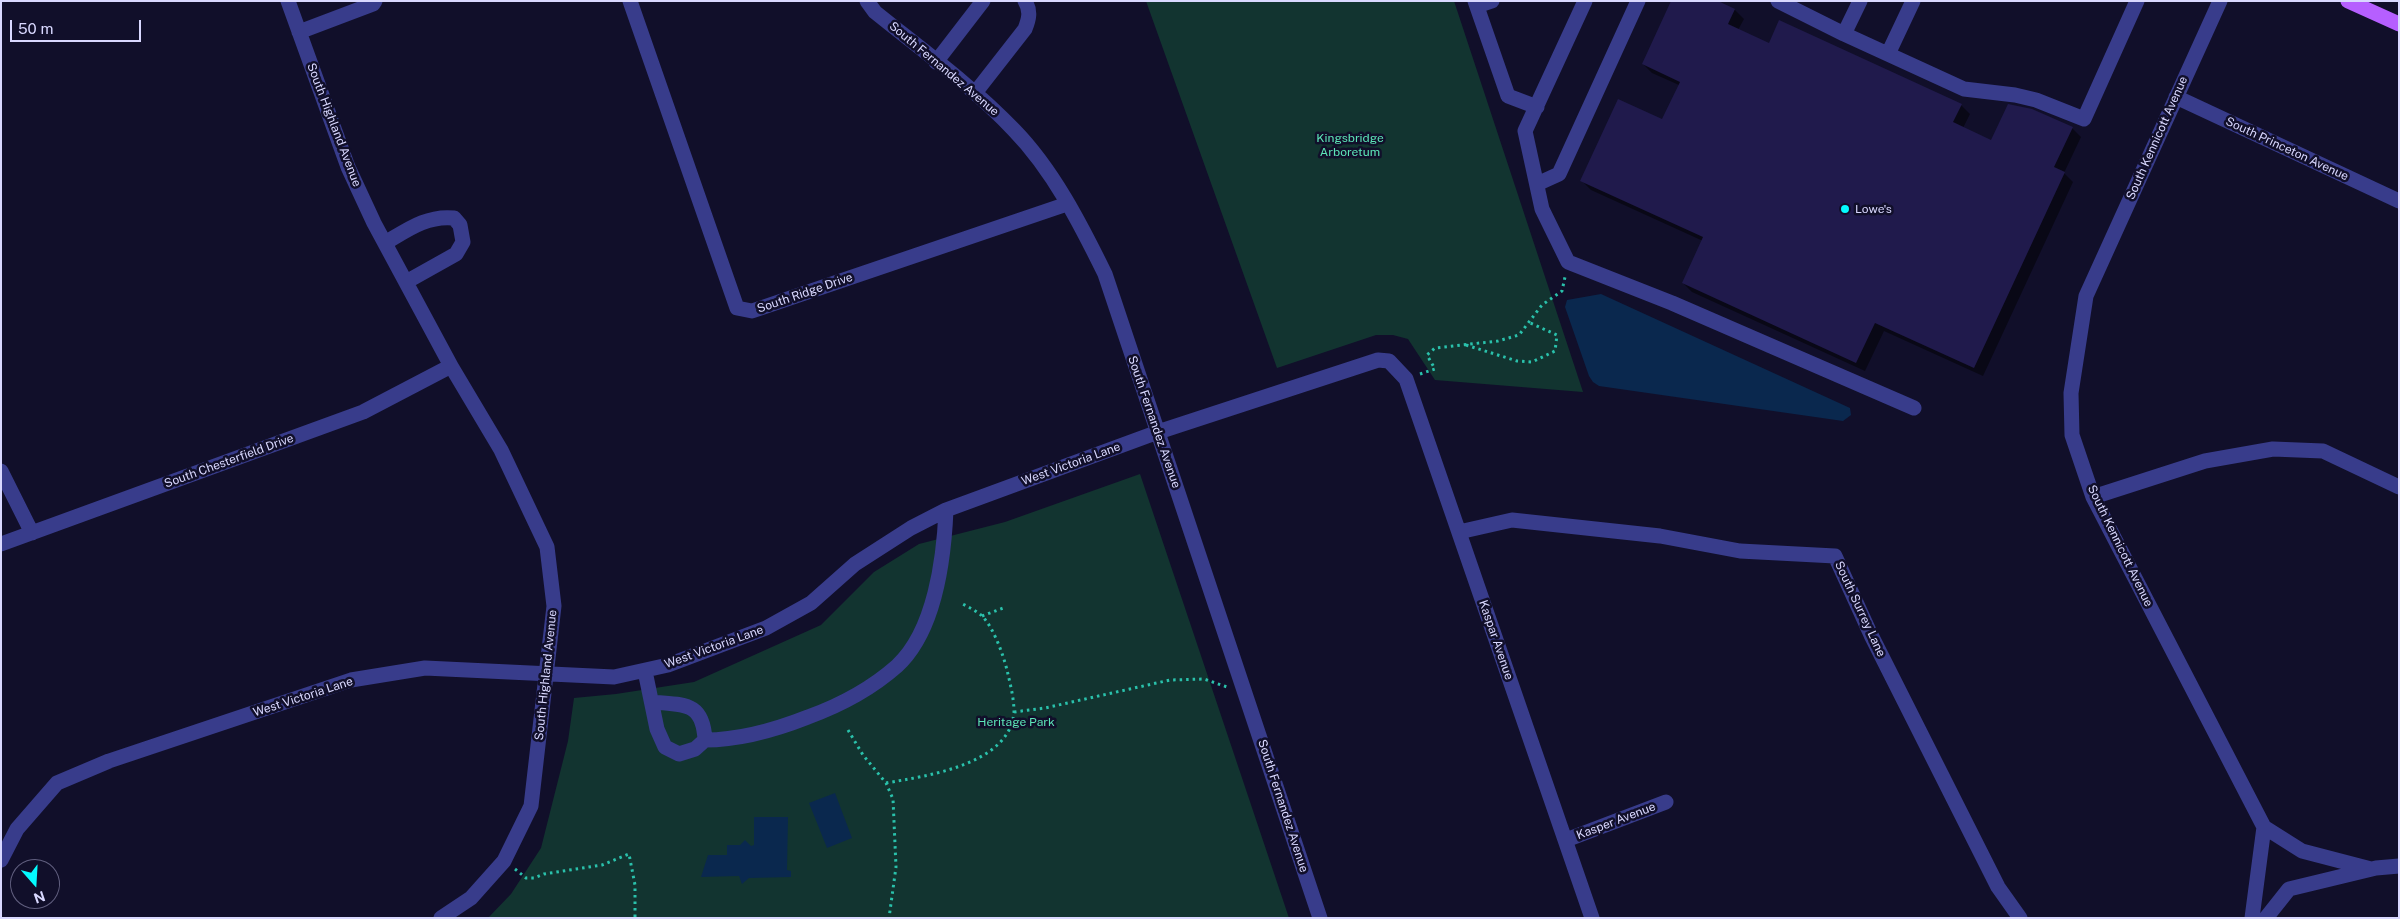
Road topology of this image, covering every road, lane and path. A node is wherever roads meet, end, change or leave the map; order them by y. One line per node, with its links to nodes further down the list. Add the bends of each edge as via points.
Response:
1 (288, 1): 19 (street, South Highland Avenue)
2 (375, 1): 19 (street)
3 (630, 1): 28 (street, South Ridge Drive, via 738,308 752,311)
4 (867, 1): 22 (street, South Fernandez Avenue, via 875,12)
5 (983, 1): 22 (street)
6 (1025, 1): 23 (street, via 1029,7 1025,29)
7 (1492, 1): 16 (street)
8 (1585, 1): 25 (street)
9 (1638, 1): 26 (street, via 1559,174)
10 (1778, 1): 17 (street)
11 (1860, 1): 20 (street)
12 (1913, 1): 21 (street)
13 (2137, 1): 21 (street, via 2084,119 2036,100 1964,89)
14 (2220, 1): 24 (street, South Kennicott Avenue)
15 (2348, 1): 18 (main road)
16 (1476, 4): 25 (street, via 1508,96)
17 (1799, 6): 20 (street)
18 (2399, 24)
19 (299, 32): 29 (street, South Highland Avenue, via 348,166)
20 (1844, 34): 21 (street)
21 (1888, 54)
22 (936, 62): 23 (street, South Fernandez Avenue)
23 (975, 93): 28 (street, South Fernandez Avenue, via 1015,131)
24 (2176, 96): 27 (street, South Princeton Avenue); 41 (street, South Kennicott Avenue, via 2086,296 2071,393 2071,418 2072,435)
25 (1537, 107): 26 (street, via 1525,131)
26 (1537, 184): 30 (street, via 1542,209)
27 (2399, 202)
28 (1067, 204): 38 (street, South Fernandez Avenue, via 1105,274)
29 (385, 243): 31 (street, South Highland Avenue); 31 (street, via 422,221 454,218 460,225 463,242 456,254)
30 (1568, 262): 32 (path, via 1562,292 1542,305); 37 (street, via 1672,303)
31 (406, 282): 34 (street, South Highland Avenue)
32 (1528, 322): 33 (path, via 1519,335 1498,341); 33 (path, via 1557,335 1554,351 1532,362 1517,361)
33 (1463, 344): 36 (path, via 1435,348 1427,355 1435,369)
34 (452, 366): 44 (street, South Chesterfield Drive, via 362,412); 50 (street, South Highland Avenue, via 501,450 547,547 554,606)
35 (1394, 366): 36 (street, Kaspar Avenue); 38 (street, West Victoria Lane, via 1389,361 1378,360)
36 (1406, 379): 43 (street, Kaspar Avenue)
37 (1914, 408)
38 (1158, 432): 42 (street, West Victoria Lane); 67 (street, South Fernandez Avenue)
39 (1, 471): 44 (street)
40 (2399, 487): 41 (street, via 2323,451 2273,449 2205,461)
41 (2093, 497): 58 (street, South Kennicott Avenue)
42 (946, 510): 49 (street, West Victoria Lane, via 855,564 812,603 766,628 668,666); 55 (street, via 940,569 932,602 918,638 898,665 864,692 774,731)
43 (1459, 532): 59 (street, Kaspar Avenue); 69 (street, South Surrey Lane, via 1512,520 1660,536 1740,551 1835,556 1871,635 1998,887)
44 (32, 533): 45 (street, South Chesterfield Drive)
45 (1, 544)
46 (961, 603): 48 (path)
47 (1006, 607): 48 (path)
48 (982, 616): 53 (path, via 1006,665)
49 (645, 671): 50 (street, West Victoria Lane, via 614,677); 52 (street)
50 (547, 673): 60 (street, West Victoria Lane, via 425,668 351,680 110,762 56,783 17,829); 61 (street, South Highland Avenue, via 531,806)
51 (1228, 687): 53 (path, via 1204,679 1170,680)
52 (652, 702): 55 (street, via 690,706 698,712); 55 (street, via 657,729 665,747 679,754 695,749)
53 (1014, 712): 56 (path, via 1009,728 999,742 970,764)
54 (848, 730): 56 (path, via 862,755)
55 (705, 740)
56 (886, 783): 66 (path, via 893,799 896,867)
57 (1666, 802): 59 (street, Kasper Avenue)
58 (2264, 827): 63 (street, via 2302,851); 70 (street)
59 (1566, 840): 68 (street, Kaspar Avenue)
60 (1, 860)
61 (504, 862): 64 (street, South Highland Avenue, via 471,898); 65 (path, via 526,878 534,878 595,867 629,854 635,884)
62 (2399, 866): 63 (street)
63 (2371, 869): 71 (street, via 2288,889)
64 (441, 918)
65 (635, 918)
66 (888, 918)
67 (1320, 918)
68 (1592, 918)
69 (2020, 918)
70 (2252, 918)
71 (2266, 918)

